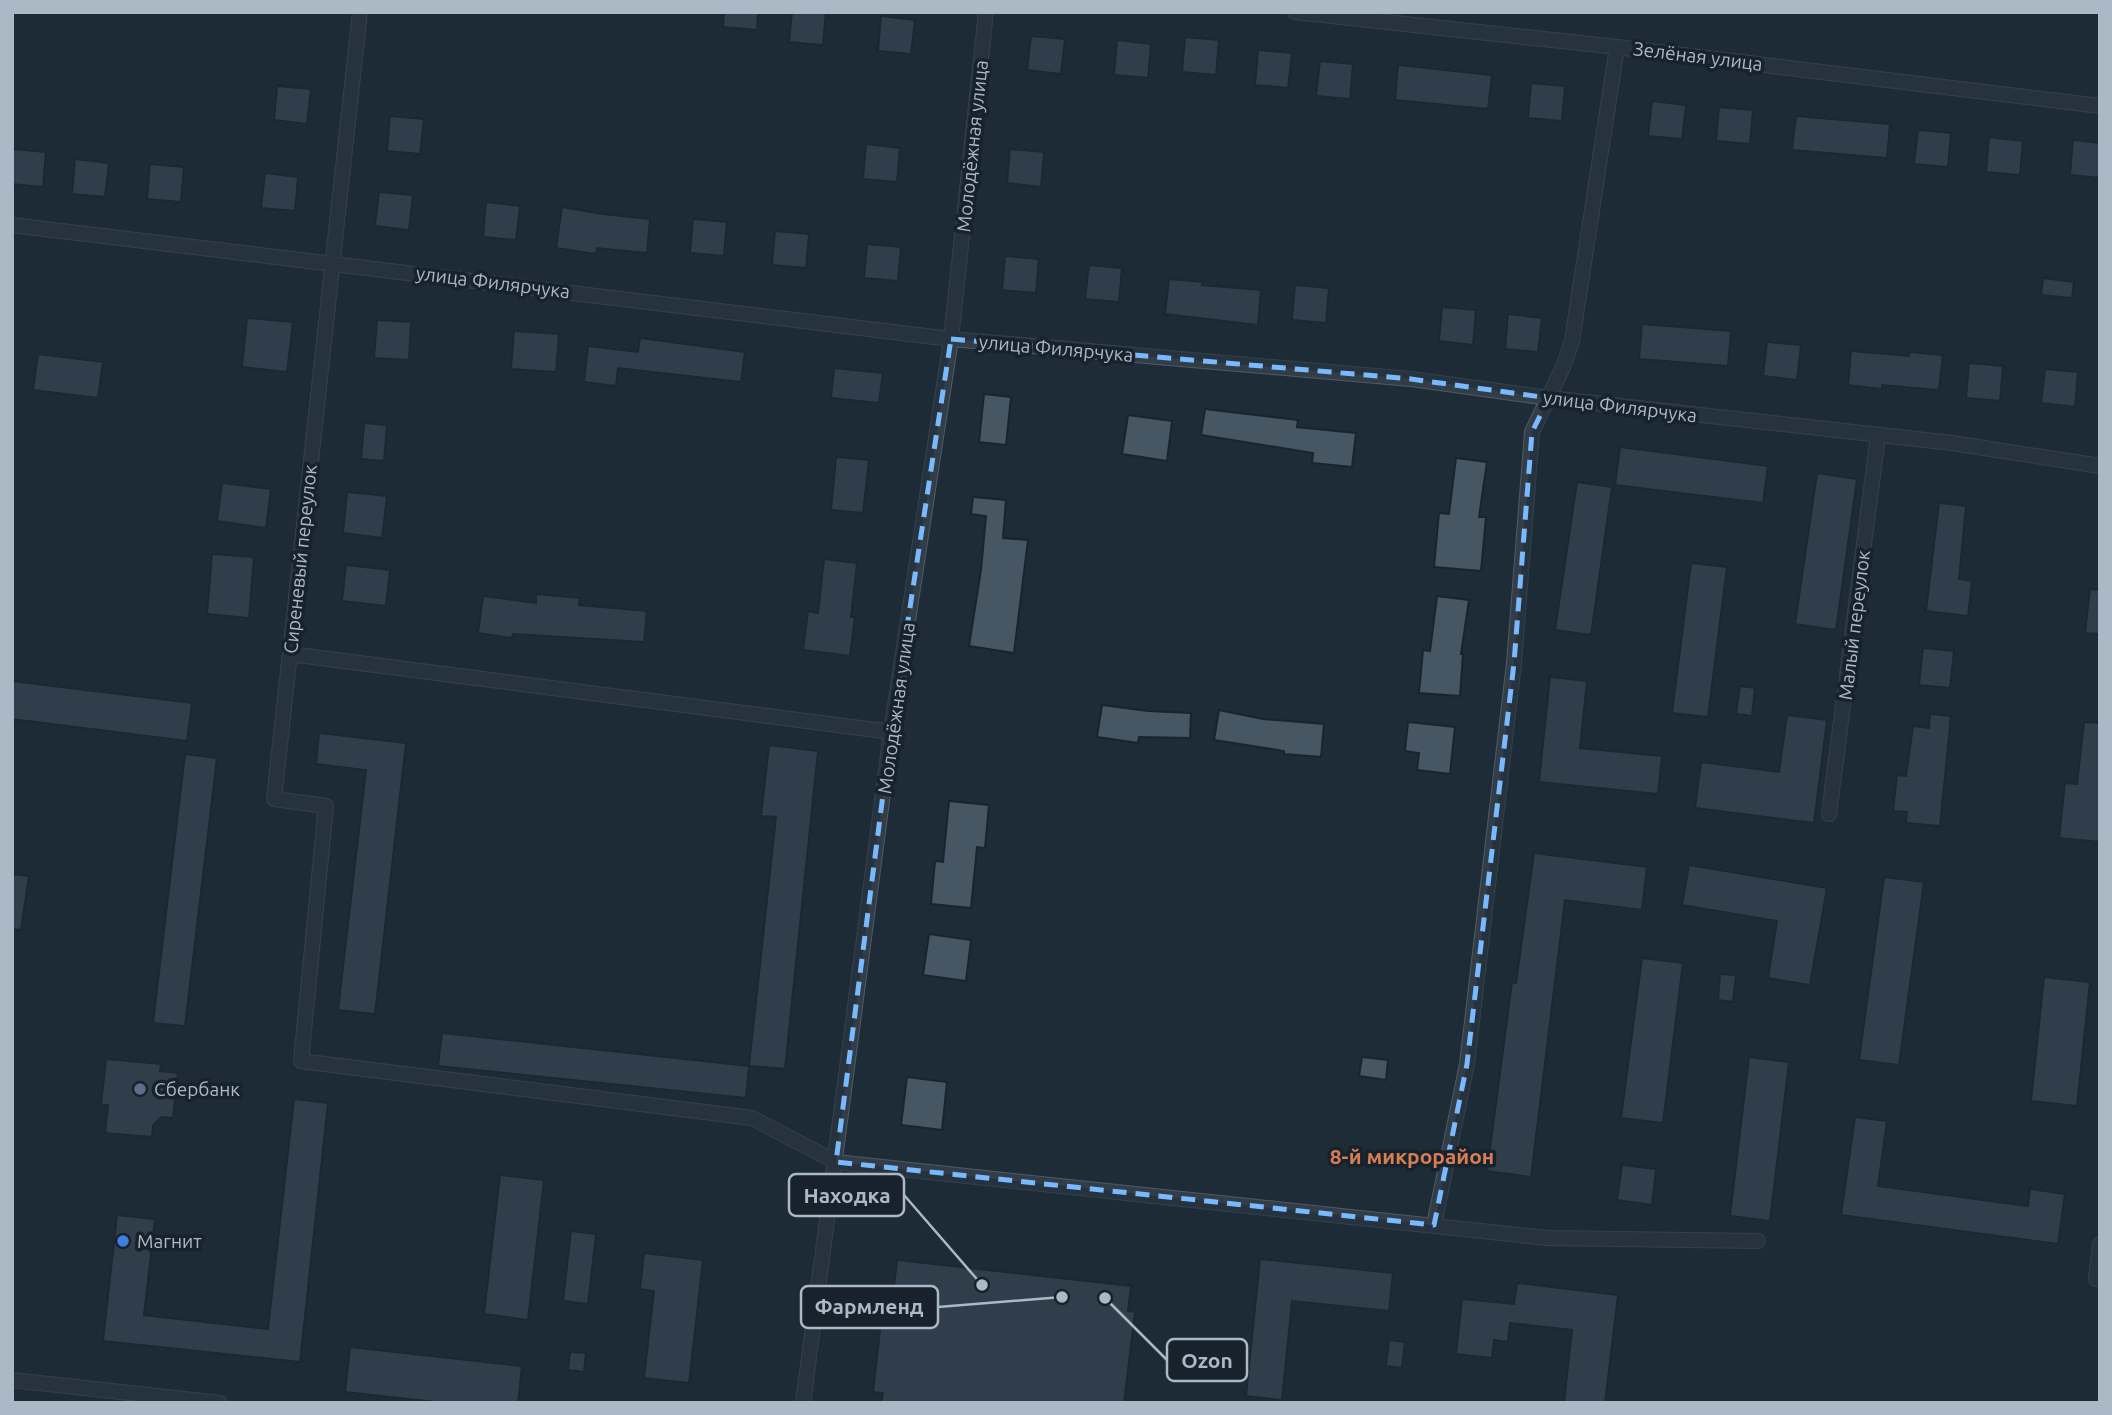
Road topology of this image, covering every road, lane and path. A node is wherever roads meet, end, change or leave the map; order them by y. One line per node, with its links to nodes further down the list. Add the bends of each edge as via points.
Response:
1 (360, 12): 7 (street, Сиреневый переулок)
2 (986, 12): 8 (street, Молодёжная улица)
3 (1295, 12): 4 (street, Зелёная улица)
4 (1617, 47): 5 (street, Зелёная улица); 9 (street, via 1572,341)
5 (2100, 106)
6 (12, 225): 7 (street, улица Филярчука)
7 (333, 262): 8 (street, улица Филярчука); 12 (street, Сиреневый переулок)
8 (951, 339): 9 (street, улица Филярчука, via 1411,379); 13 (street, Молодёжная улица)
9 (1549, 398): 10 (street, улица Филярчука); 16 (street, via 1532,432 1514,663 1467,1064)
10 (1878, 436): 11 (street, улица Филярчука); 14 (street, Малый переулок)
11 (2100, 466)
12 (290, 654): 13 (street); 15 (street, Сиреневый переулок, via 274,799 326,806 301,1061 752,1118)
13 (891, 732): 15 (street, Молодёжная улица)
14 (1829, 814)
15 (836, 1162): 16 (street); 22 (street, Молодёжная улица)
16 (1434, 1225): 17 (street, via 1547,1238)
17 (1758, 1241)
18 (2100, 1244): 19 (street)
19 (2096, 1279)
20 (12, 1380): 21 (street)
21 (220, 1403)
22 (803, 1403)

